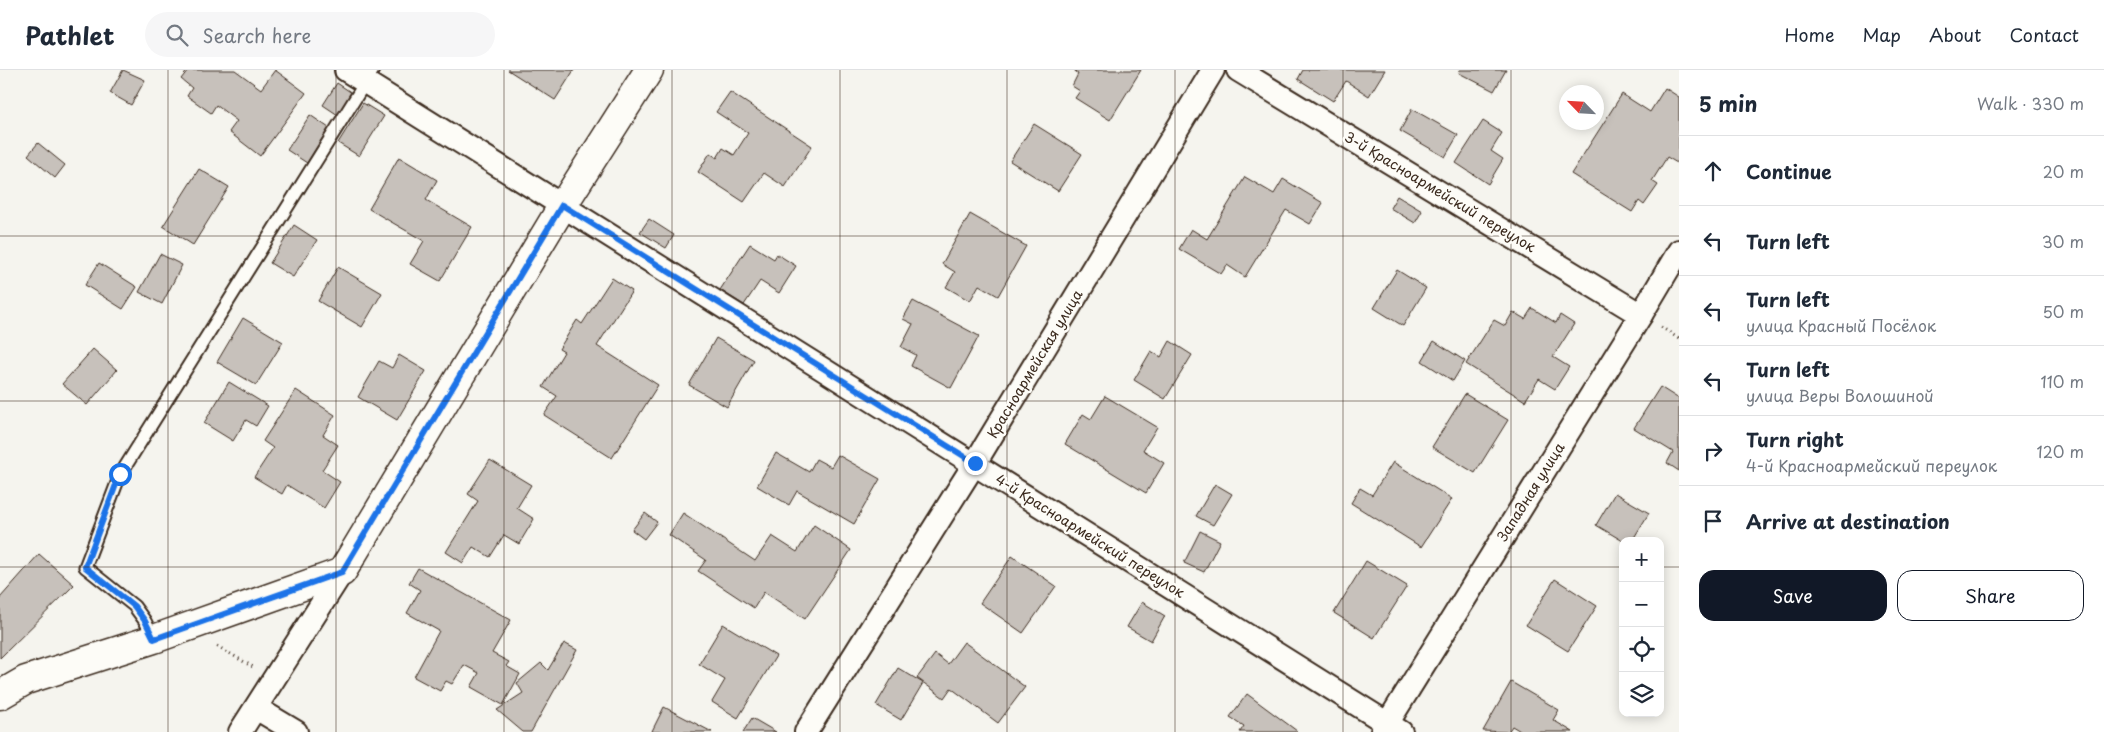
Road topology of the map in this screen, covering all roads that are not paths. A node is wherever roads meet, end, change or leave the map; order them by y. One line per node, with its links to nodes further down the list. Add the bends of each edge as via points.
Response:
1 (346, 70): 5 (street, 4-й Красноармейский переулок)
2 (649, 70): 6 (street)
3 (1213, 70): 9 (street, Красноармейская улица)
4 (1238, 70): 8 (street, 3-й Красноармейский переулок)
5 (369, 76): 6 (street, 4-й Красноармейский переулок); 11 (lane, via 120,474 103,518 85,567 134,606)
6 (562, 205): 9 (street, 4-й Красноармейский переулок); 10 (street)
7 (1679, 251): 8 (street, Западная улица)
8 (1641, 315): 14 (street, Западная улица)
9 (975, 463): 14 (street, 4-й Красноармейский переулок); 17 (street, Красноармейская улица)
10 (342, 572): 11 (street); 13 (street)
11 (154, 639): 12 (street, via 26,680)
12 (0, 695)
13 (256, 708): 15 (street); 16 (street)
14 (1390, 729)
15 (240, 732)
16 (296, 732)
17 (806, 732)

